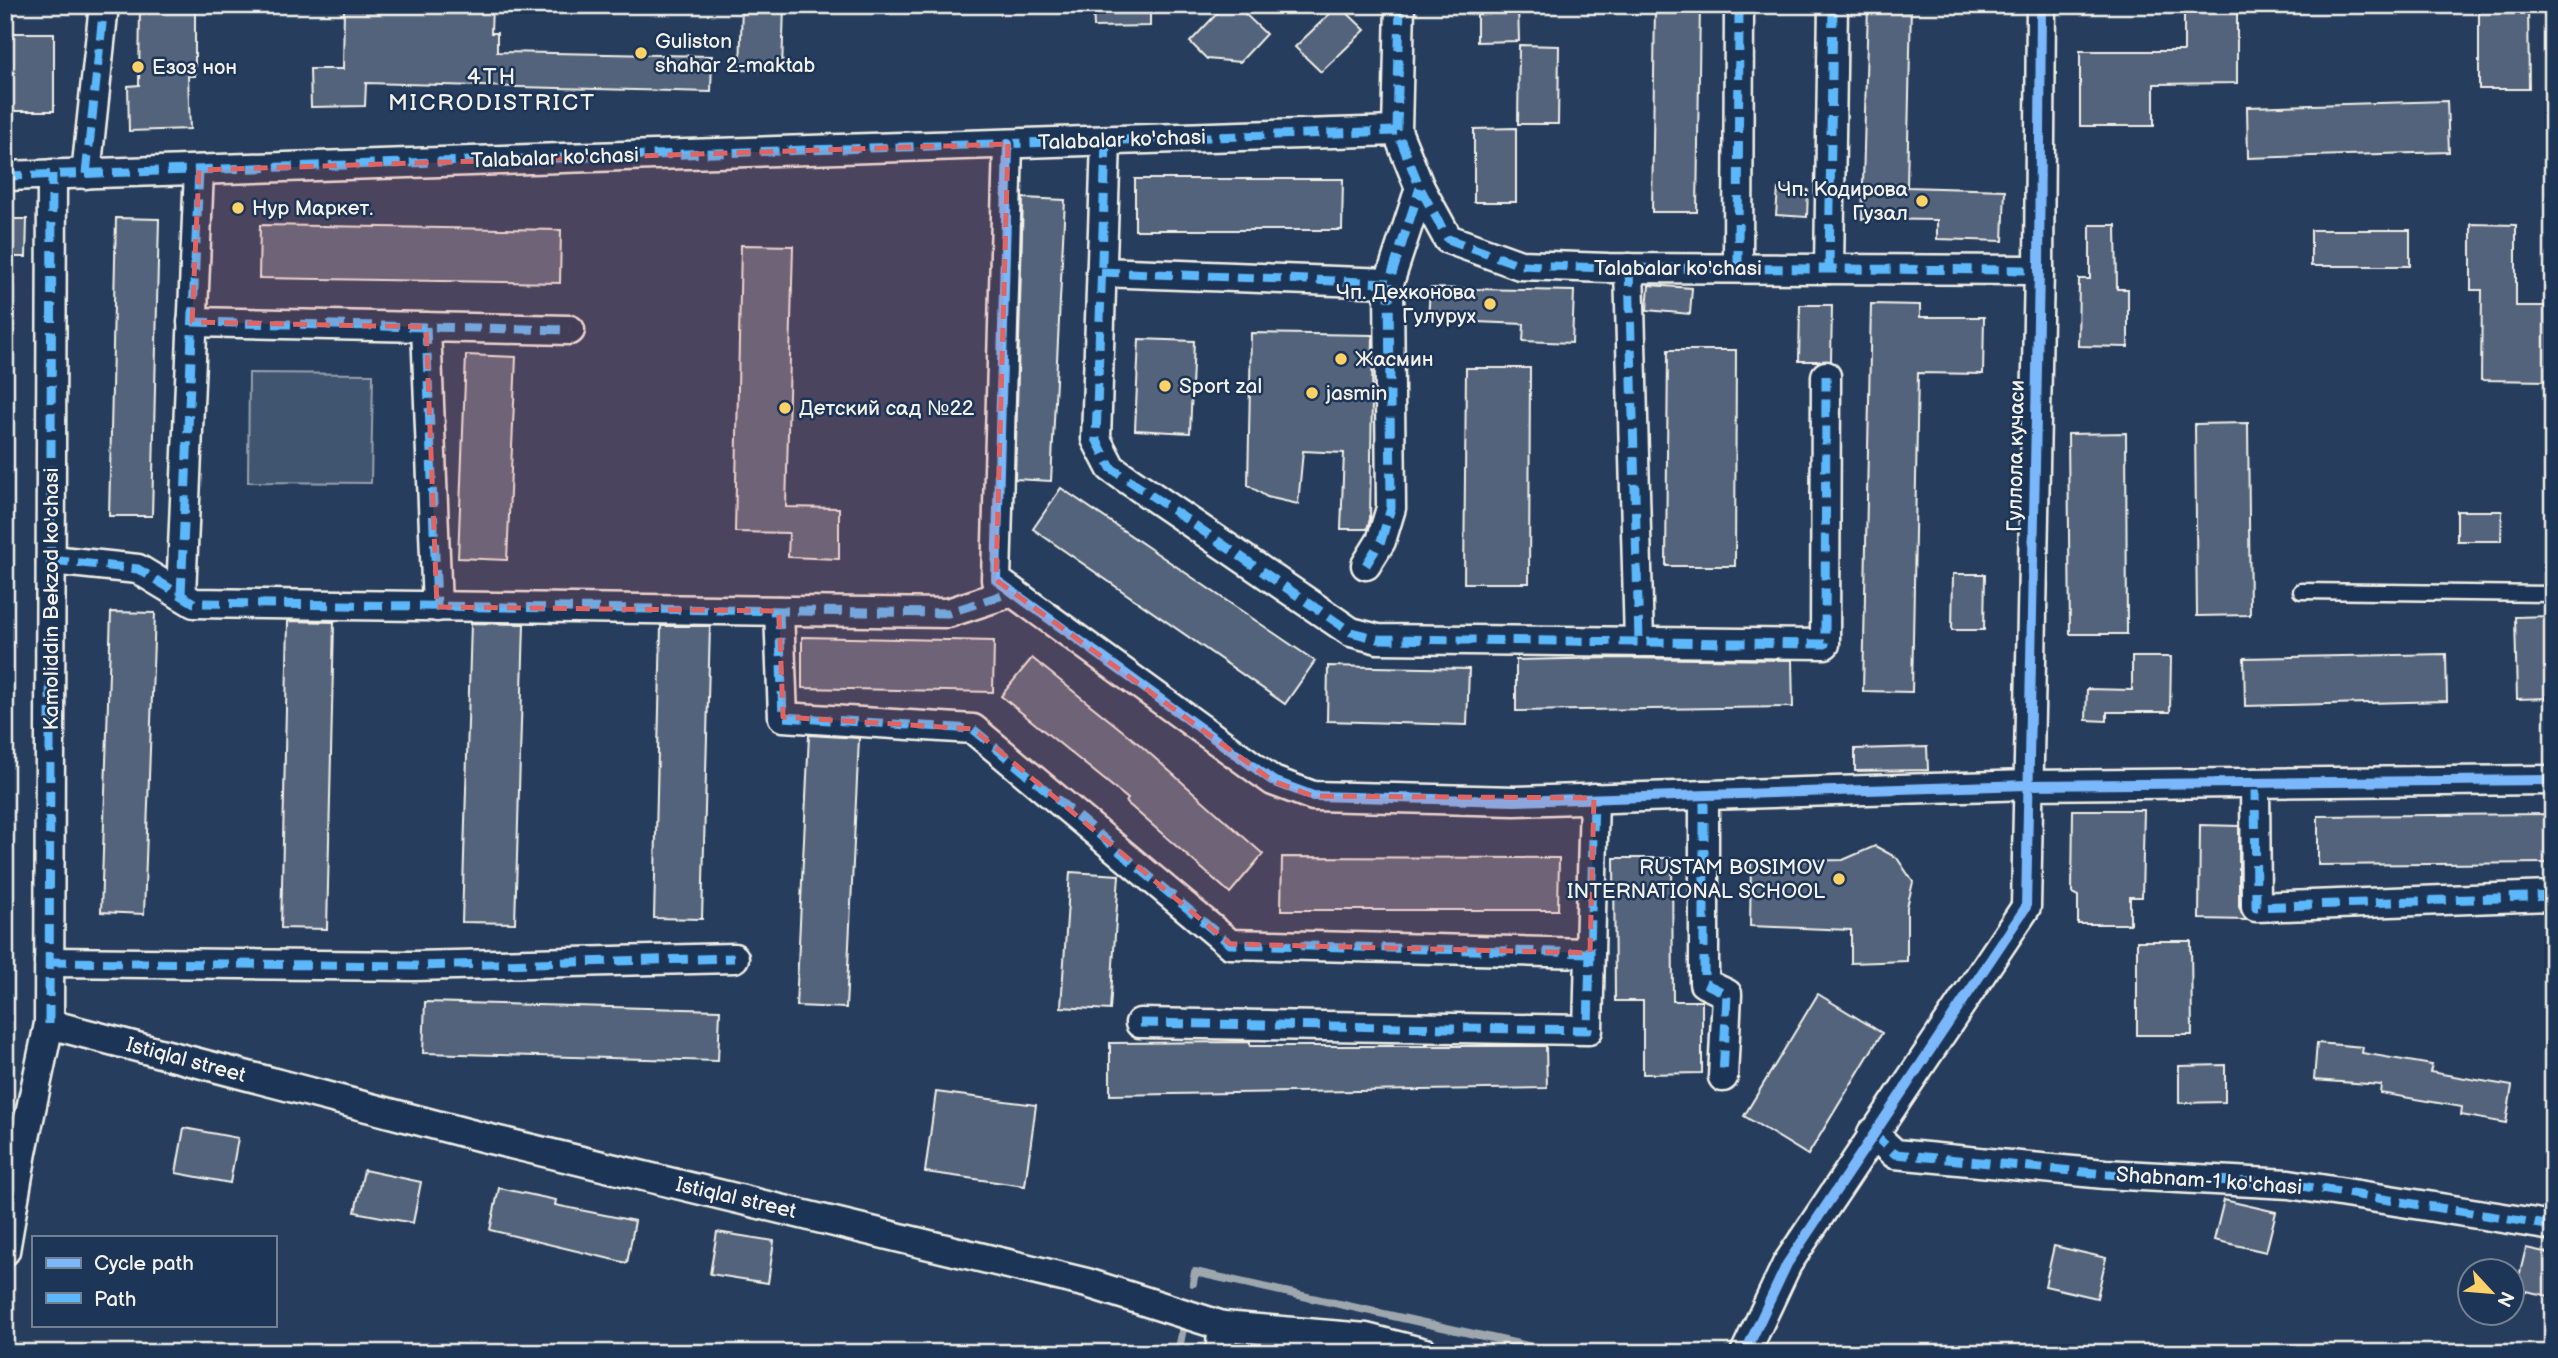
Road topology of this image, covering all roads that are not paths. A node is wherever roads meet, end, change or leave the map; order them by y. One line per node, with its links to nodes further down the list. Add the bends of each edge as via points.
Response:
1 (104, 5): 10 (street)
2 (1400, 5): 6 (street)
3 (1739, 5): 15 (street)
4 (1833, 5): 16 (street)
5 (2041, 5): 17 (street, Гуллола кучаси)
6 (1397, 131): 7 (street, Talabalar ko'chasi); 13 (street, Talabalar ko'chasi)
7 (1106, 141): 8 (street, Talabalar ko'chasi); 18 (street)
8 (1008, 144): 9 (street, Talabalar ko'chasi); 27 (street, via 996,580)
9 (199, 170): 10 (street, Talabalar ko'chasi); 20 (street)
10 (86, 173): 11 (street, Talabalar ko'chasi)
11 (52, 174): 12 (street, Talabalar ko'chasi); 24 (street, Kamoliddin Bekzod ko'chasi)
12 (5, 176)
13 (1420, 188): 14 (street, Talabalar ko'chasi, via 1448,239 1520,265); 19 (street)
14 (1629, 268): 15 (street, Talabalar ko'chasi); 32 (street)
15 (1738, 268): 16 (street, Talabalar ko'chasi)
16 (1829, 269): 17 (street, Talabalar ko'chasi)
17 (2039, 270): 35 (street, Гуллола кучаси)
18 (1101, 272): 19 (street); 32 (street, via 1096,439 1111,468 1134,484 1351,632 1378,639)
19 (1389, 283): 25 (street, via 1391,508 1381,541)
20 (192, 322): 21 (street); 29 (street)
21 (426, 327): 22 (street); 30 (street)
22 (570, 330)
23 (1826, 376): 32 (street, via 1825,643)
24 (51, 560): 29 (street, via 138,569); 41 (street, Kamoliddin Bekzod ko'chasi)
25 (1366, 565)
26 (2301, 591): 28 (lane)
27 (1012, 592): 31 (street, via 948,613); 37 (street, via 1273,781 1313,796 1515,801)
28 (2553, 594)
29 (181, 595): 30 (street, via 194,603)
30 (437, 607): 31 (street)
31 (779, 611): 39 (street, via 783,717 973,729 1230,944)
32 (1639, 642)
33 (2553, 780): 34 (street)
34 (2255, 783): 35 (street); 38 (street, via 2256,907)
35 (2028, 785): 36 (street); 45 (street, Гуллола кучаси, via 2026,907)
36 (1704, 795): 37 (street); 44 (street, via 1704,982 1727,994)
37 (1594, 798): 39 (street)
38 (2553, 896)
39 (1590, 953): 42 (street, via 1588,1030)
40 (734, 958): 41 (street, via 414,967)
41 (49, 962): 43 (street, Kamoliddin Bekzod ko'chasi)
42 (1140, 1023)
43 (49, 1024): 47 (street, Kamoliddin Bekzod ko'chasi); 48 (street, Istiqlal street, via 482,1137 1087,1283)
44 (1723, 1077)
45 (1872, 1133): 46 (street, Shabnam-1 ko'chasi, via 1895,1154 2105,1174 2289,1184); 50 (street, via 1787,1264)
46 (2553, 1226)
47 (5, 1251)
48 (1222, 1339): 49 (street, Istiqlal street, via 1366,1338)
49 (1425, 1353)
50 (1745, 1353)

